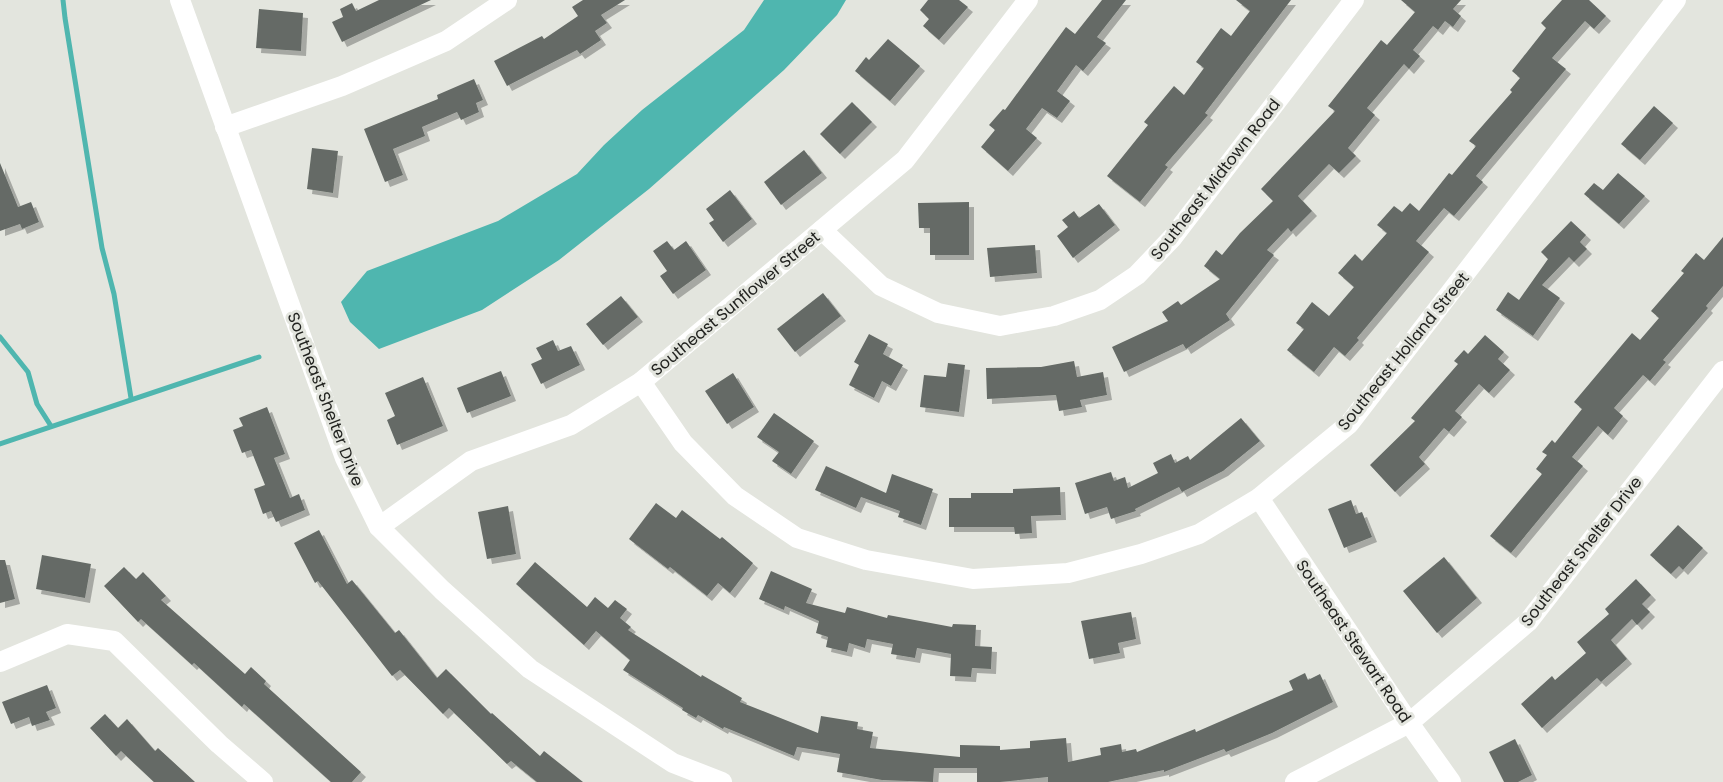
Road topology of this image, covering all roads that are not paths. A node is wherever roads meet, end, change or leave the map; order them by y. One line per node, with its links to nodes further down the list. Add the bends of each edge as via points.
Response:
1 (180, 0): 6 (street, Southeast Shelter Drive)
2 (507, 0): 6 (street, via 446,42 342,86)
3 (1028, 0): 7 (street, Southeast Sunflower Street, via 905,160)
4 (1354, 0): 7 (street, Southeast Midtown Road, via 1173,237 1137,275 1100,300 1054,316 1000,326 938,313 881,286)
5 (1676, 0): 10 (street, Southeast Holland Street, via 1349,424)
6 (225, 127): 11 (street, Southeast Shelter Drive, via 345,458)
7 (822, 230): 9 (street, Southeast Sunflower Street)
8 (1723, 371): 13 (street, Southeast Shelter Drive, via 1528,622)
9 (641, 382): 10 (street, Southeast Holland Street, via 683,443 735,496 796,538 866,560 973,579 1068,573 1199,534); 11 (street, Southeast Sunflower Street, via 571,425 471,461)
10 (1259, 498): 13 (street, Southeast Stewart Road)
11 (379, 526): 15 (street, Southeast Shelter Drive, via 442,590 530,669 673,764)
12 (0, 662): 14 (street, via 67,634 114,642)
13 (1409, 723): 16 (street, Southeast Shelter Drive); 17 (street, Southeast Stewart Road)
14 (263, 782)
15 (722, 782)
16 (1295, 782)
17 (1451, 782)

